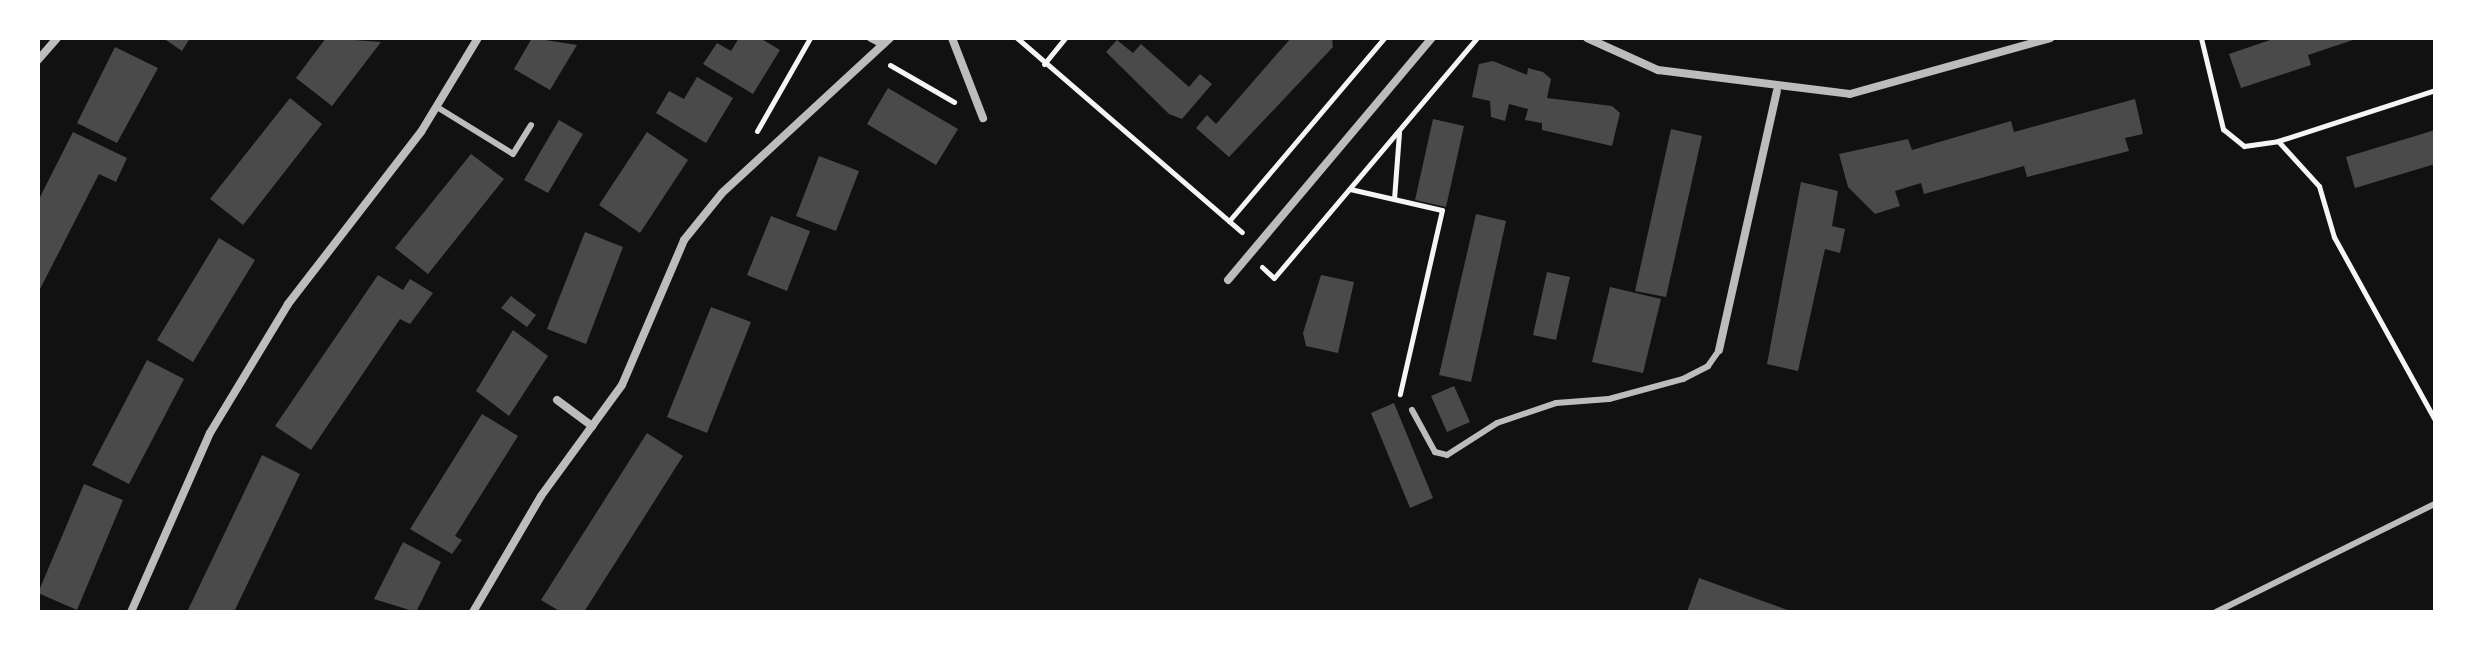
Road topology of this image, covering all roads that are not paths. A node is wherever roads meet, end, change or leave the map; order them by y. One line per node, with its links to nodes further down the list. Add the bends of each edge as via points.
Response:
1 (57, 38): 9 (street)
2 (478, 38): 11 (street)
3 (871, 38): 8 (street)
4 (952, 38): 12 (street)
5 (1432, 38): 14 (street)
6 (1587, 38): 10 (street, via 1658,70)
7 (2050, 38): 10 (street, via 1850,94)
8 (887, 41): 18 (street, via 722,193 684,240 622,385)
9 (38, 60)
10 (1777, 91): 15 (street)
11 (437, 107): 13 (lane, via 513,154); 20 (street, via 280,317 210,433)
12 (983, 118)
13 (531, 125)
14 (1228, 280)
15 (1719, 350): 17 (lane, via 1708,366 1683,379 1609,399 1556,403 1497,423 1447,455 1435,452)
16 (557, 400): 18 (street)
17 (1412, 410)
18 (592, 426): 21 (street)
19 (2435, 504): 22 (lane)
20 (131, 612)
21 (473, 612)
22 (2216, 612)

